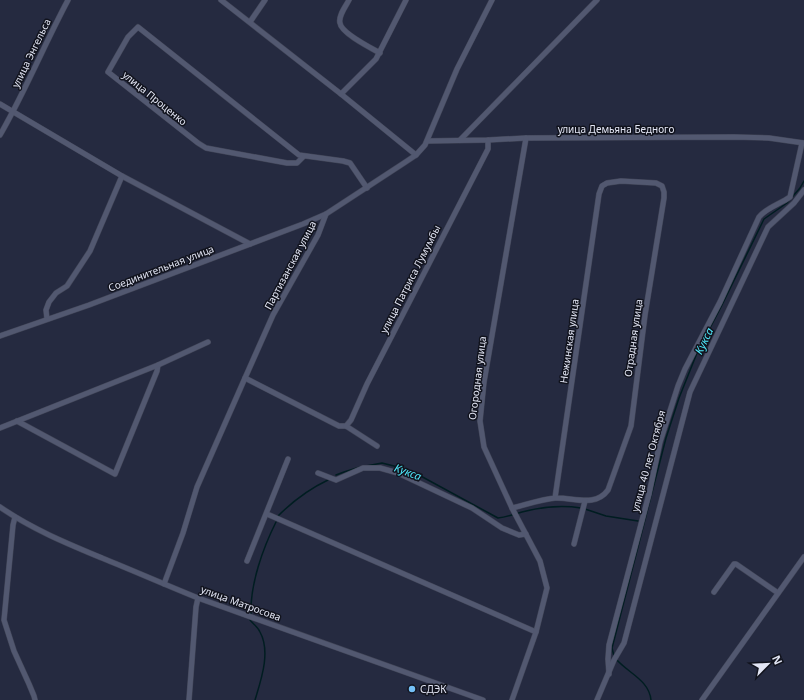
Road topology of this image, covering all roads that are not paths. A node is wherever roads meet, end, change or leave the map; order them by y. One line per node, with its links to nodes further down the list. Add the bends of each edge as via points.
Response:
1 (68, 0): 12 (street, улица Энгельса)
2 (221, 0): 8 (street)
3 (265, 0): 8 (street)
4 (349, 0): 9 (street, via 340,17 343,30)
5 (406, 0): 9 (street)
6 (492, 0): 17 (street, Партизанская улица, via 457,69)
7 (597, 0): 15 (street)
8 (250, 22): 10 (street)
9 (380, 53): 10 (street)
10 (341, 94): 19 (street)
11 (0, 104): 12 (street)
12 (14, 112): 13 (street, улица Энгельса); 21 (street)
13 (0, 135)
14 (526, 138): 16 (street, улица Демьяна Бедного); 18 (street, улица Демьяна Бедного, via 770,138); 41 (street, Огородная улица, via 484,382 480,421 484,448)
15 (460, 140): 16 (street, улица Демьяна Бедного); 17 (street, улица Демьяна Бедного)
16 (488, 140): 33 (street, улица Патриса Лумумбы, via 488,150)
17 (427, 141): 19 (street, Партизанская улица)
18 (803, 143): 53 (street, улица 40 лет Октября, via 790,197 759,217 678,386 660,442 649,494 609,645)
19 (416, 155): 23 (street, Партизанская улица)
20 (303, 156): 20 (street, улица Проценко, via 138,27 128,37 108,72 206,148 287,163 296,163); 23 (street, улица Проценко, via 350,163)
21 (122, 176): 26 (street); 27 (street, via 90,251 67,286 56,293 49,302 46,310)
22 (602, 186): 38 (street, Нежинская улица); 39 (street, Отрадная улица, via 621,181 656,183 662,186 664,198 645,315 631,426 608,490 596,499)
23 (367, 188): 25 (street, Партизанская улица)
24 (804, 190): 53 (street, улица 40 лет Октября, via 768,227 690,392 624,643)
25 (326, 214): 26 (street, Соединительная улица); 31 (street, Партизанская улица, via 318,235 273,315)
26 (250, 244): 27 (street, Соединительная улица)
27 (47, 319): 28 (street, Соединительная улица)
28 (0, 336)
29 (208, 342): 30 (street)
30 (158, 365): 32 (street); 32 (street, via 115,474)
31 (245, 378): 33 (street, via 340,426); 48 (street, Партизанская улица, via 197,487)
32 (17, 421): 34 (street)
33 (346, 426): 35 (street)
34 (0, 428)
35 (377, 446)
36 (288, 459): 42 (street)
37 (318, 473): 44 (street, via 336,480 363,468 380,468 398,473 472,508 502,528 519,535)
38 (555, 498): 39 (street); 41 (street)
39 (585, 501): 45 (street)
40 (0, 507): 43 (street, улица Матросова)
41 (513, 510): 44 (street, Огородная улица)
42 (267, 514): 47 (street); 52 (street)
43 (15, 517): 48 (street, улица Матросова, via 58,539); 54 (street, via 4,620)
44 (526, 534): 52 (street, Огородная улица, via 545,576 546,588)
45 (574, 544)
46 (804, 557): 50 (street)
47 (247, 561)
48 (164, 584): 51 (street, улица Матросова)
49 (714, 592): 50 (street, via 736,564)
50 (778, 593): 59 (street)
51 (198, 598): 55 (street); 56 (street, улица Матросова)
52 (536, 632): 57 (street, Огородная улица)
53 (609, 674): 58 (street, улица 40 лет Октября)
54 (35, 700)
55 (189, 700)
56 (483, 700)
57 (512, 700)
58 (597, 700)
59 (702, 700)

